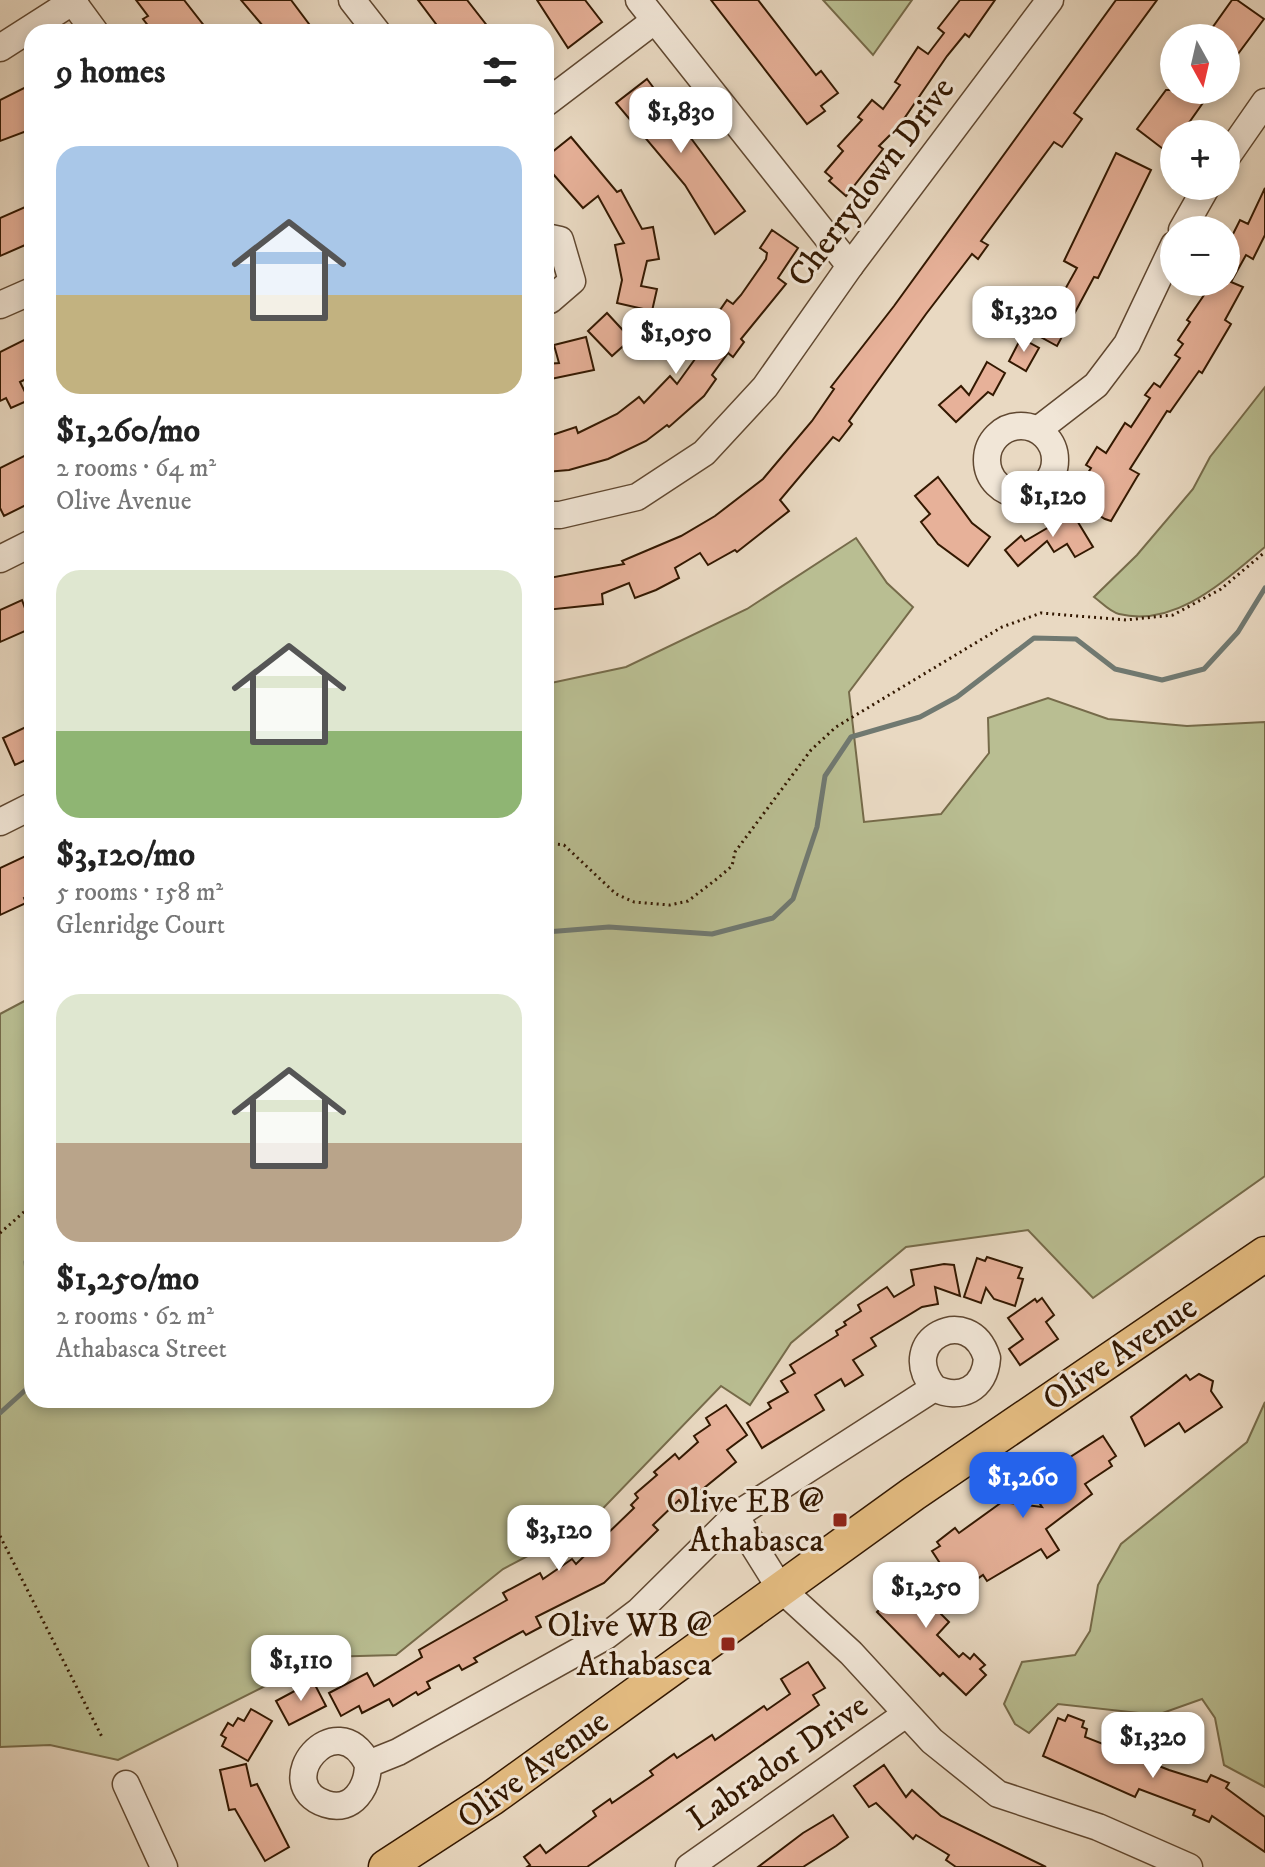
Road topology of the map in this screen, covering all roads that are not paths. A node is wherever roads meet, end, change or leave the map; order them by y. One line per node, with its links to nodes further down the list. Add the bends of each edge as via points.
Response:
1 (352, 0): 7 (street)
2 (1050, 0): 14 (street, Cherrydown Drive)
3 (74, 1): 5 (street); 6 (street)
4 (647, 10): 10 (street); 14 (street)
5 (38, 24)
6 (90, 24)
7 (371, 24)
8 (24, 33): 9 (street)
9 (0, 48)
10 (554, 96)
11 (1265, 102): 12 (street)
12 (1240, 138)
13 (554, 239): 17 (street, via 560,240 572,281)
14 (850, 266): 20 (street, Cherrydown Drive, via 765,387 704,453 637,497)
15 (1160, 273): 19 (street, via 1119,354 1096,385)
16 (24, 294): 18 (street)
17 (554, 297)
18 (0, 305)
19 (1039, 429)
20 (554, 515)
21 (24, 547): 22 (street)
22 (0, 559)
23 (24, 810): 24 (street)
24 (0, 822)
25 (1265, 1254): 28 (main road, Olive Avenue)
26 (934, 1388): 27 (street)
27 (735, 1516): 28 (street); 30 (street, via 639,1611 606,1636)
28 (780, 1588): 29 (street, via 851,1653); 33 (main road, Olive Avenue, via 492,1798)
29 (906, 1714): 34 (street, Labrador Drive); 35 (street, via 998,1794 1098,1827)
30 (368, 1764)
31 (126, 1784): 32 (street)
32 (164, 1867)
33 (386, 1867)
34 (689, 1867)
35 (1189, 1867)

